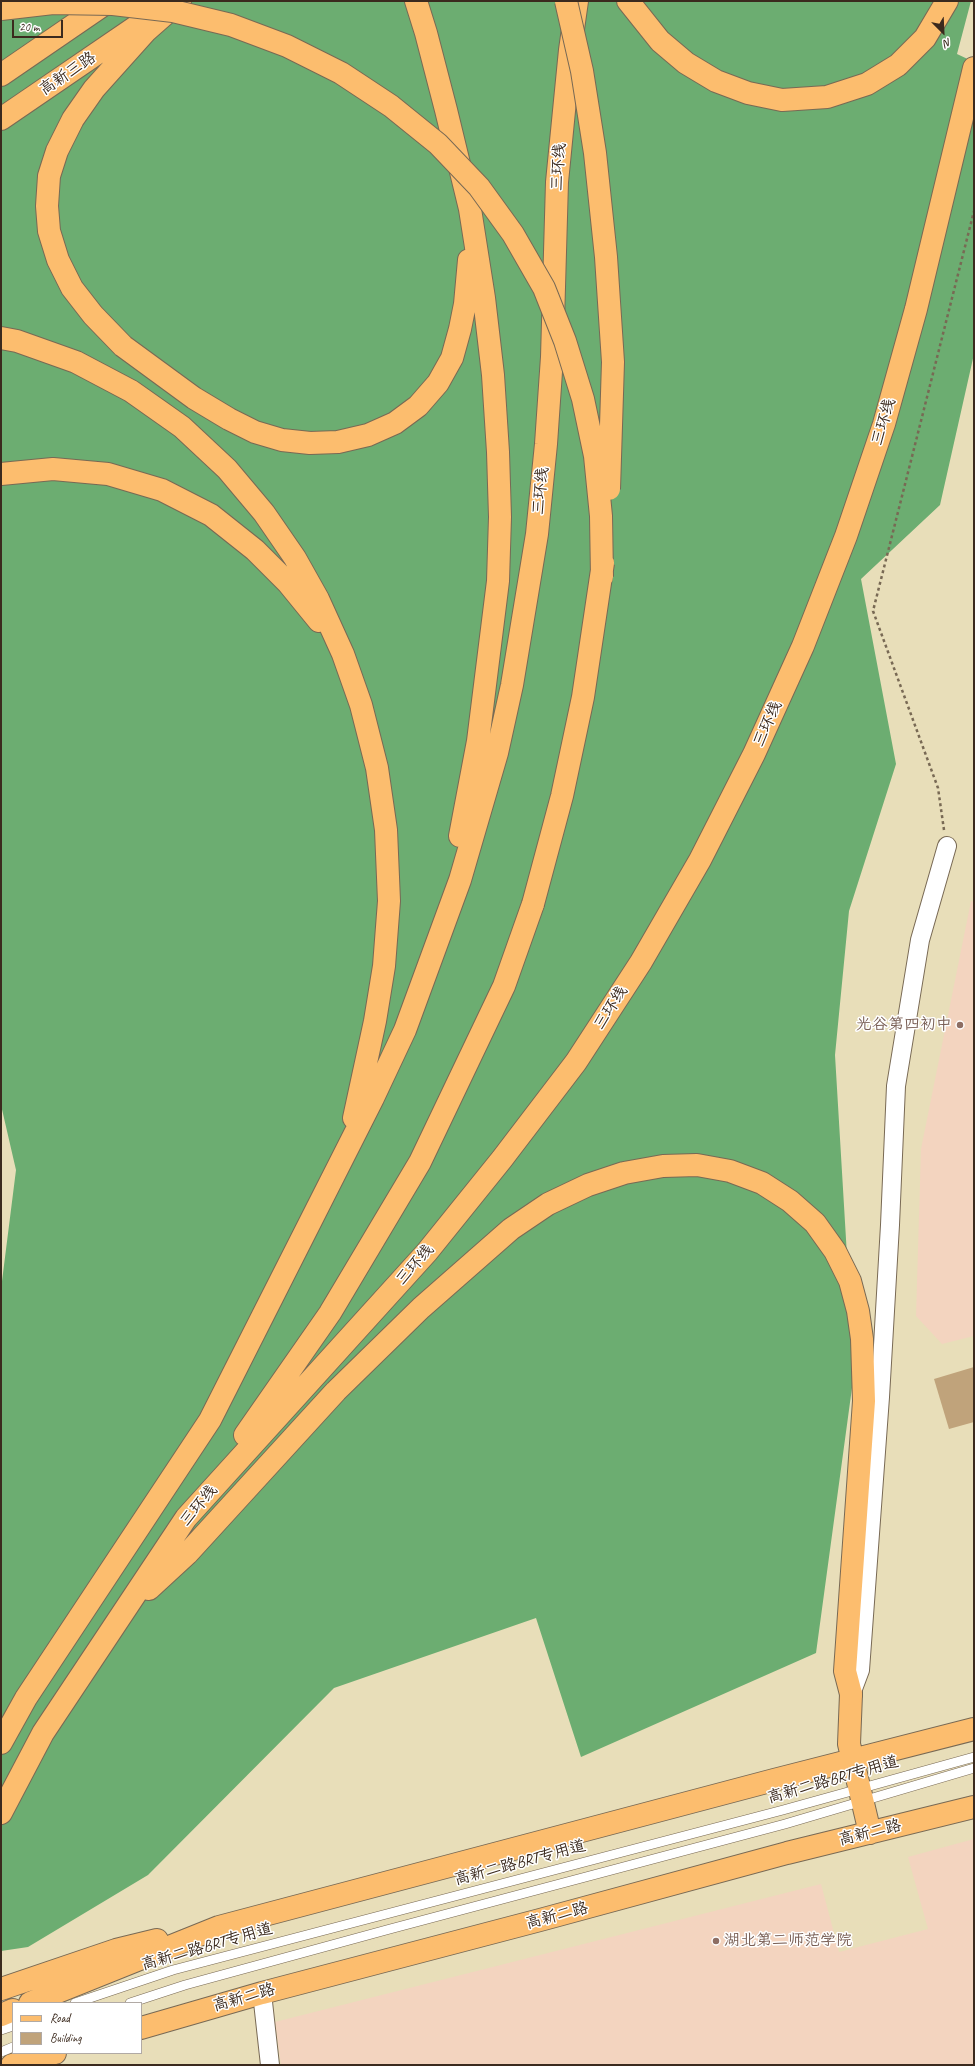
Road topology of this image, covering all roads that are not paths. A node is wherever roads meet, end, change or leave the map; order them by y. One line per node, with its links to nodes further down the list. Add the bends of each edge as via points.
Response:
1 (109, 1): 11 (main road)
2 (174, 1): 12 (main road, 高新三路)
3 (180, 1): 13 (main road, via 146,31 115,64 73,119 57,151 49,176 47,206 49,231 58,260 72,288 93,316 123,346 194,398 254,432 282,440 338,442 368,435 395,423 418,406 438,383 452,358 465,304 469,273)
4 (416, 1): 13 (main road, bridge)
5 (566, 1): 16 (main road, bridge, via 582,71 595,153 606,257 613,362 610,469)
6 (578, 1): 19 (main road, 三环线, bridge, via 570,50 557,182 552,357 546,444 526,611 497,753 460,880)
7 (628, 1): 8 (main road, via 660,41 686,63 716,80 748,93 782,100 827,97 867,84 898,65 926,38)
8 (947, 1)
9 (1, 8): 16 (main road, bridge, via 53,3 113,4 173,11 231,25 287,46 341,73 391,106 438,144 479,187 513,234 544,288 565,342 583,399 595,456 601,516)
10 (974, 68): 21 (main road, 三环线, via 916,309 884,424 846,536 803,646 754,754 700,860 644,956 576,1062 502,1159 427,1252)
11 (1, 75)
12 (1, 119)
13 (470, 209): 19 (main road, via 494,383 500,510 498,581 478,741)
14 (1, 338): 17 (main road, via 17,341 76,362 131,391 182,427 227,470 264,512 295,558 318,599)
15 (1, 474): 17 (main road, via 53,468 108,474 162,490 211,515 255,550 288,583)
16 (602, 577): 21 (main road, bridge, via 583,697 562,796 533,904 504,986 420,1162 330,1313)
17 (343, 654): 20 (main road, via 361,705 377,768 386,830 389,901 384,966 376,1021 354,1117)
18 (947, 846): 23 (street, via 920,940 896,1086 880,1396 860,1670)
19 (434, 952): 20 (main road, 三环线, via 405,1030)
20 (337, 1171): 25 (main road, 三环线, via 210,1420 26,1698)
21 (186, 1518): 22 (main road, 三环线)
22 (120, 1616): 23 (main road, via 187,1554 336,1391 427,1303 511,1229 548,1204 588,1185 624,1173 656,1167 697,1165 730,1171 762,1183 790,1201 819,1229 835,1251 850,1281 862,1339 864,1401 845,1671); 31 (main road, 三环线, via 43,1733)
23 (851, 1694): 27 (main road, via 849,1744)
24 (974, 1729): 27 (main road)
25 (1, 1743)
26 (974, 1757): 29 (lane, 高新二路BRT专用道)
27 (853, 1760): 29 (main road); 33 (main road)
28 (974, 1768): 29 (lane, 高新二路BRT专用道)
29 (861, 1795): 32 (main road); 37 (lane, 高新二路BRT专用道, via 173,1970); 38 (lane, 高新二路BRT专用道, via 785,1824 222,1974)
30 (974, 1807): 32 (main road, 高新二路)
31 (1, 1813)
32 (870, 1833): 35 (main road, 高新二路)
33 (218, 1927): 34 (main road, via 116,1950); 36 (main road)
34 (1, 1989)
35 (262, 1992): 42 (main road, 高新二路); 50 (street)
36 (32, 2002)
37 (78, 2002)
38 (133, 2002)
39 (12, 2010): 40 (main road)
40 (1, 2015)
41 (12, 2026): 43 (lane)
42 (142, 2028)
43 (1, 2030)
44 (12, 2047): 45 (lane)
45 (1, 2052)
46 (52, 2054): 48 (main road)
47 (65, 2054): 49 (main road)
48 (12, 2065)
49 (43, 2065)
50 (270, 2065)

